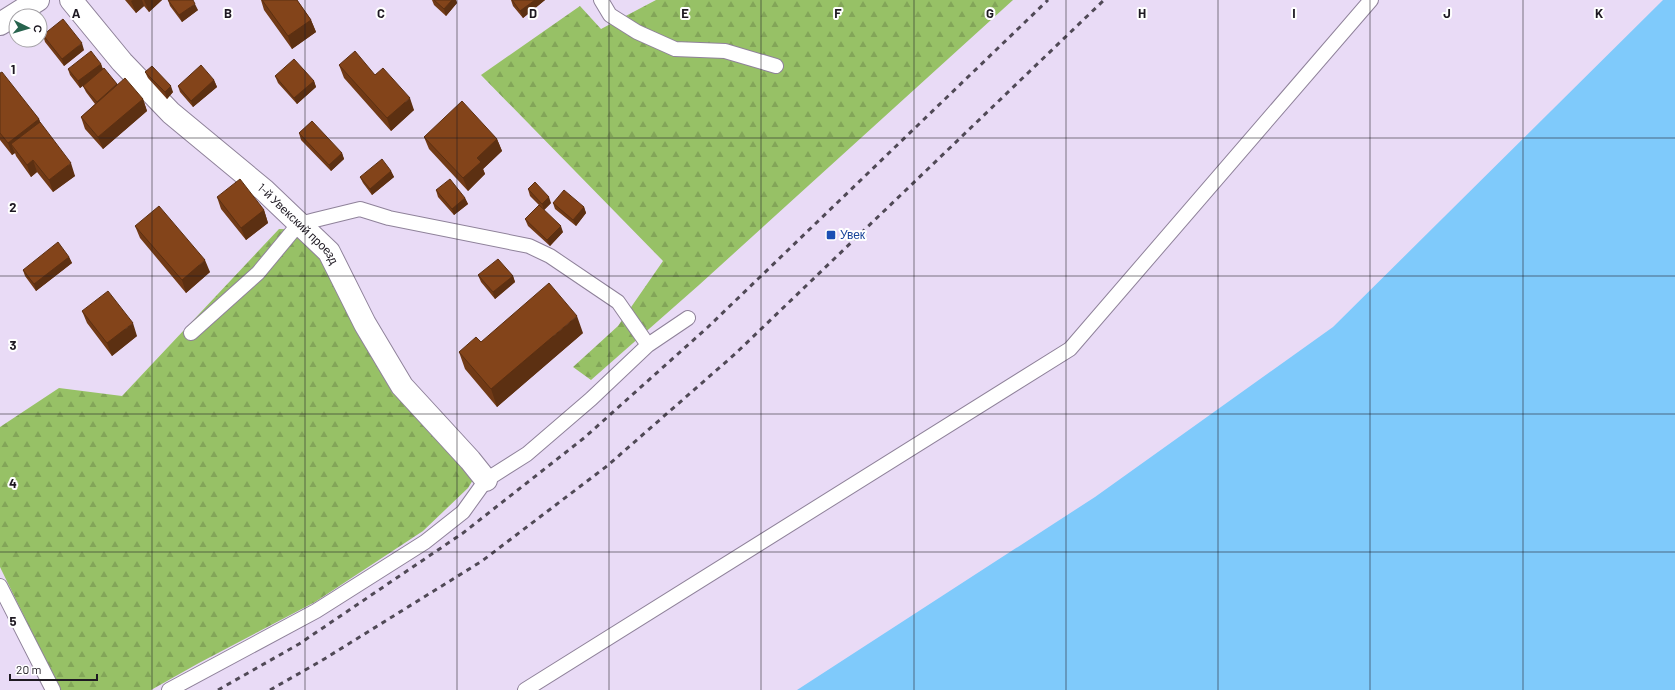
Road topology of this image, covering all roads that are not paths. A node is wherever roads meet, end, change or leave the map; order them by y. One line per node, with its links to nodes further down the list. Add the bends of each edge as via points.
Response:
1 (38, 0): 5 (street)
2 (71, 0): 7 (street, 1-й Увекский проезд, via 122,62 171,113 264,190)
3 (601, 0): 6 (lane, via 610,15 636,32 675,49 725,51)
4 (1371, 0): 15 (lane, via 1070,349)
5 (0, 24)
6 (776, 66)
7 (300, 224): 9 (lane, via 258,273); 10 (lane, via 360,209 389,218 529,246 550,256 618,302); 11 (street, 1-й Увекский проезд, via 329,252 402,386)
8 (688, 318): 10 (lane)
9 (191, 333)
10 (648, 344): 11 (lane, via 591,399 527,454)
11 (486, 480): 14 (lane, via 463,512 425,542 316,611)
12 (0, 586): 13 (lane)
13 (53, 690)
14 (168, 690)
15 (525, 690)

